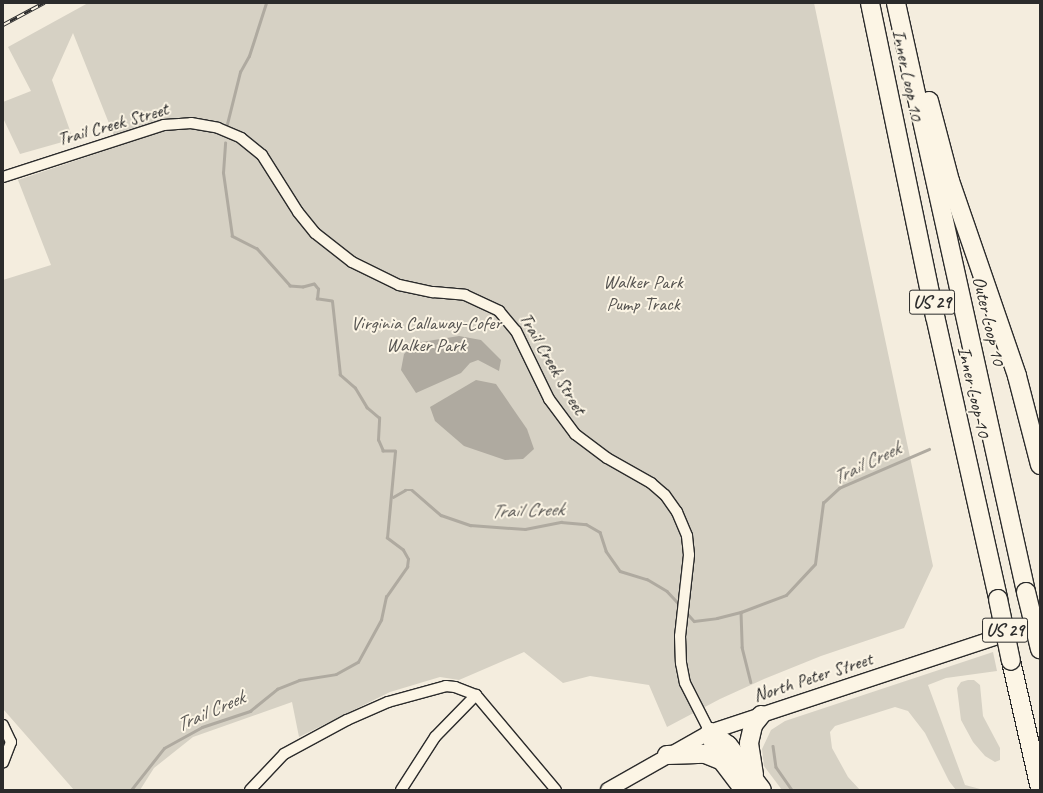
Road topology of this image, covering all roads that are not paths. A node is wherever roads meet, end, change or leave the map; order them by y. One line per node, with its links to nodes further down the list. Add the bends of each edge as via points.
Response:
1 (870, 3): 12 (highway, Inner Loop 10 / US 29, bridge, via 935,316)
2 (896, 3): 7 (highway, Outer Loop 10 / US 29, bridge)
3 (906, 3): 5 (highway, via 950,181 1017,376)
4 (3, 177): 11 (street, Trail Creek Street, via 164,125 191,123 230,132 262,155 298,212 315,233 352,262 399,285 465,295 499,310 516,331 549,399 575,434 607,458 651,483 665,495 677,512 687,536 688,574 680,636 681,663 685,683)
5 (1040, 465)
6 (1040, 623): 9 (street, North Peter Street)
7 (1040, 649)
8 (476, 696): 18 (street, via 446,686 366,710 284,754); 19 (street, via 434,737); 20 (street)
9 (761, 715): 11 (street, North Peter Street); 16 (highway, via 754,725 749,744)
10 (3, 725): 14 (street, via 11,737)
11 (710, 732): 13 (street, North Peter Street); 15 (highway, via 716,753); 16 (highway, via 728,745)
12 (1030, 748): 17 (highway, Inner Loop 10 / US 29); 22 (highway)
13 (667, 755): 15 (highway, via 705,754); 21 (street, North Peter Street)
14 (6, 759)
15 (722, 762): 16 (highway)
16 (754, 787)
17 (1040, 789)
18 (250, 790)
19 (401, 790)
20 (556, 790)
21 (608, 790)
22 (1032, 790)

